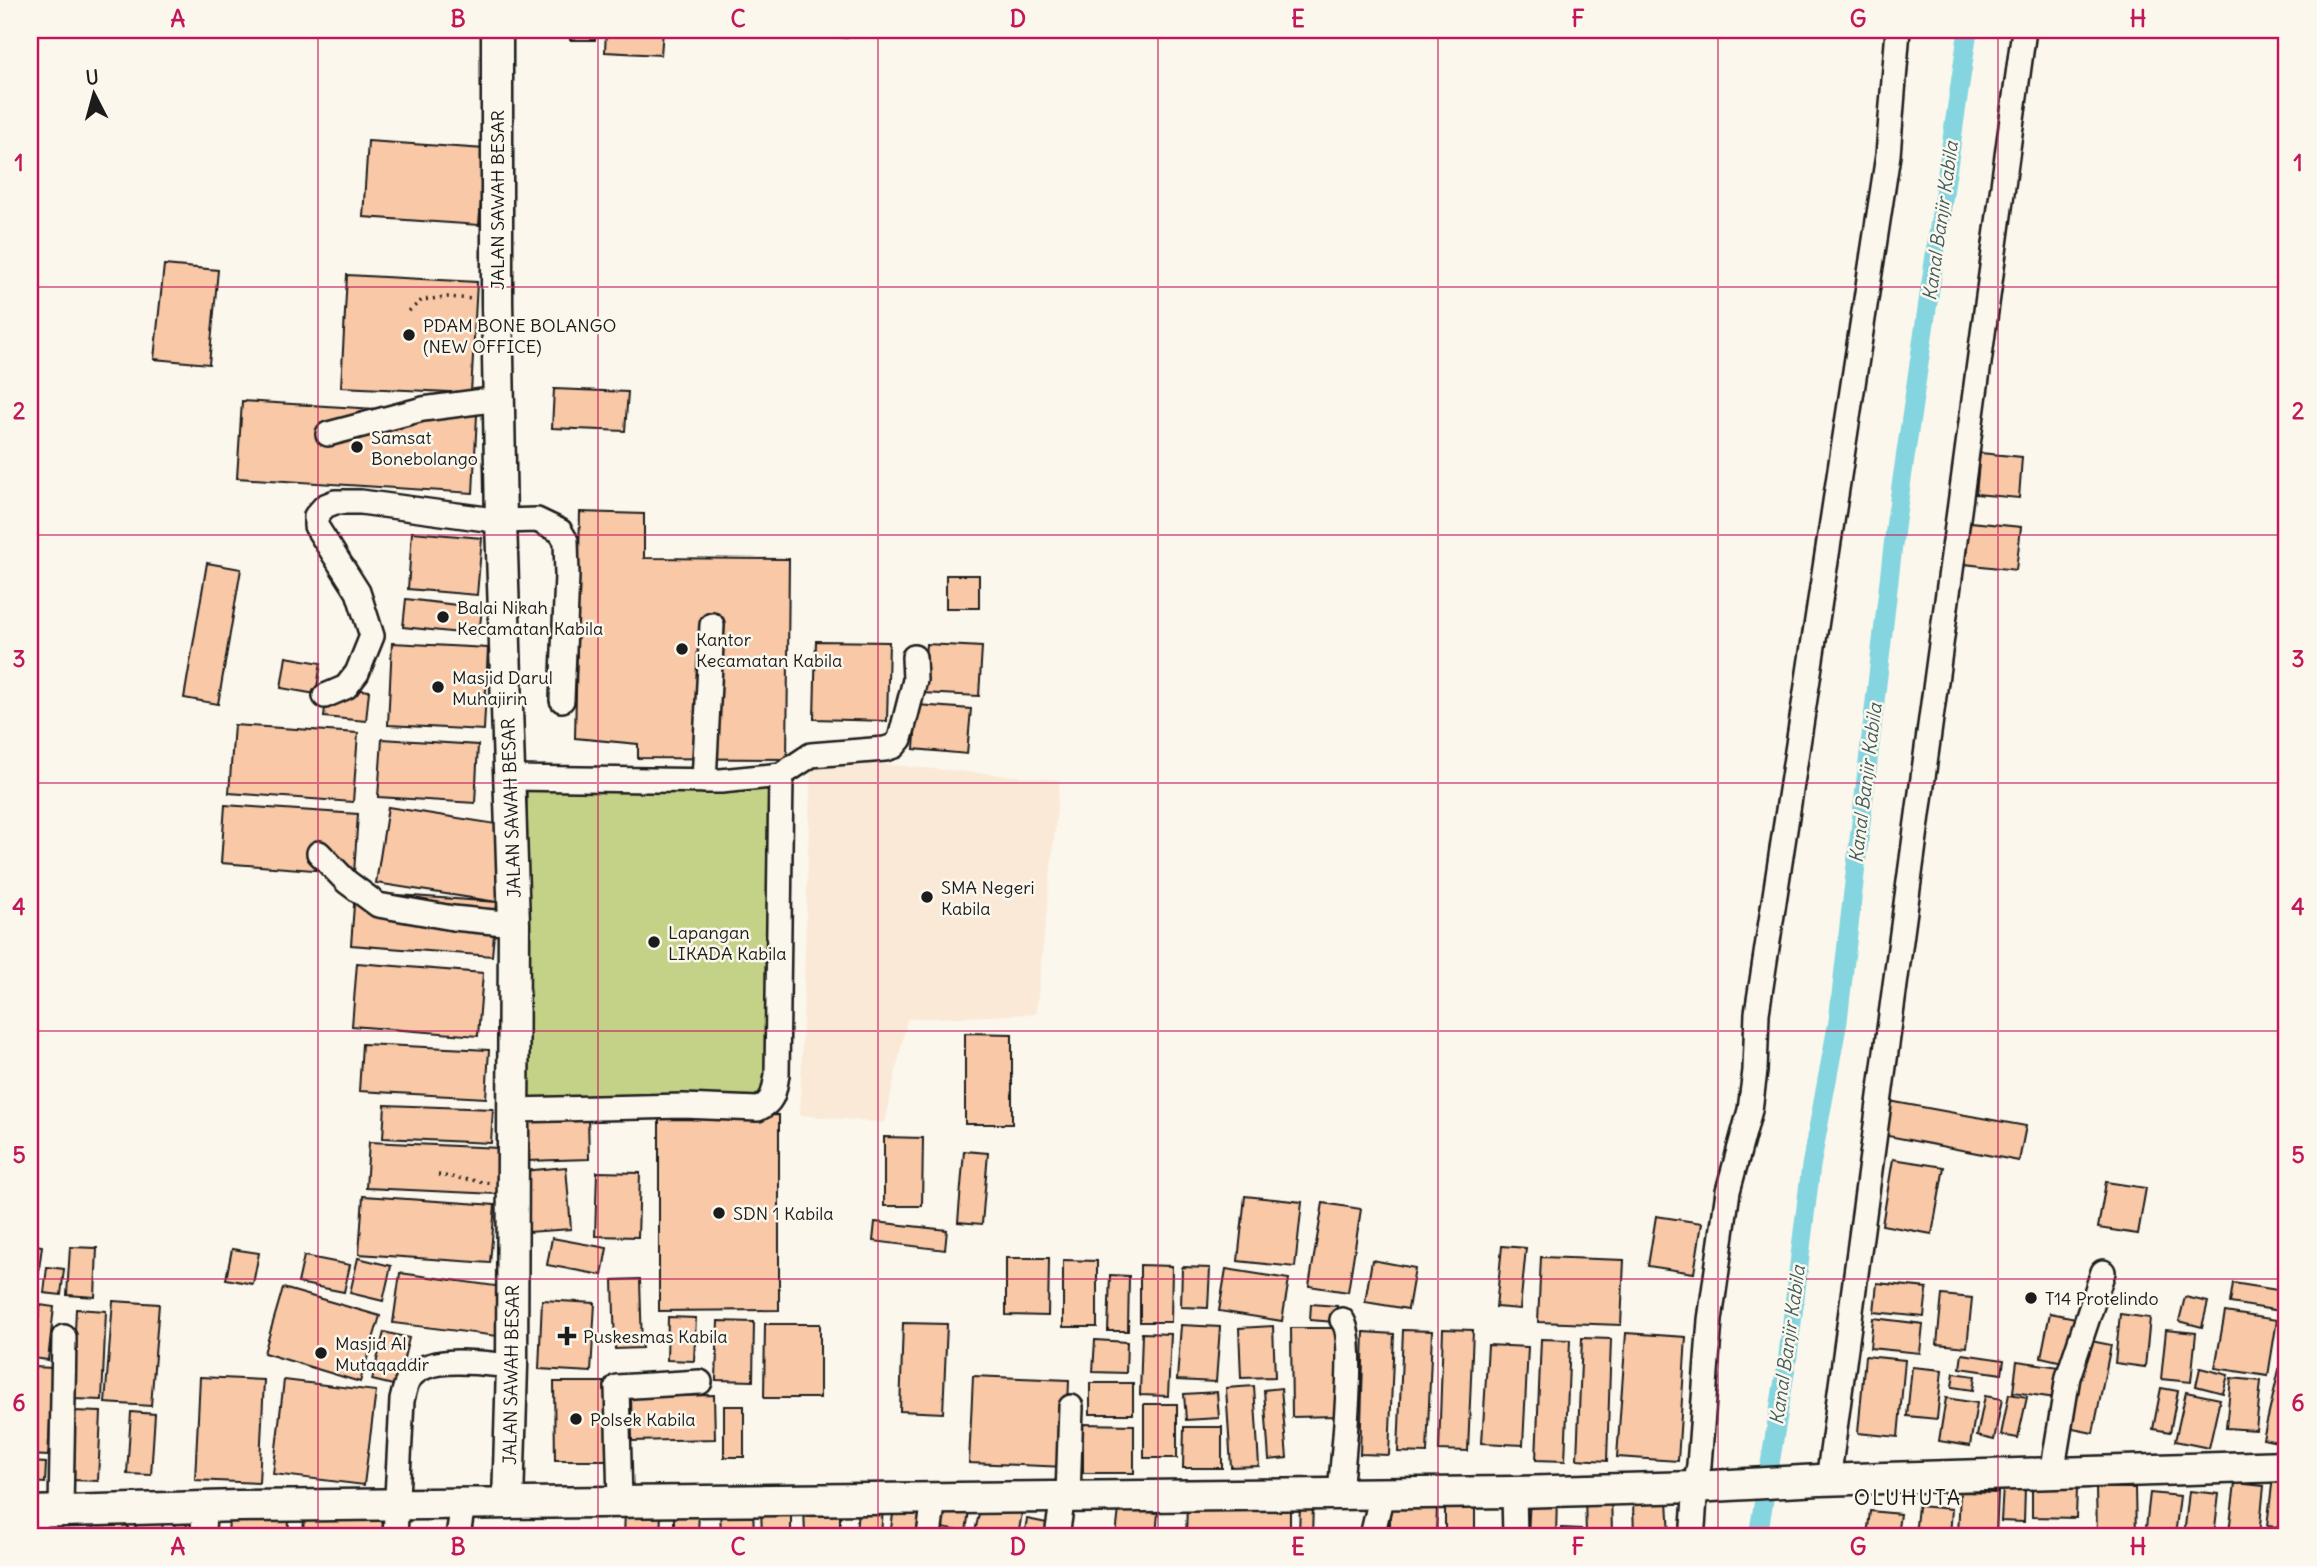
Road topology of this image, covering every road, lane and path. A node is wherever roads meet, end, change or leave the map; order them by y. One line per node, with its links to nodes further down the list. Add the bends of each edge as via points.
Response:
1 (497, 30): 4 (main road, JALAN SAWAH BESAR)
2 (1898, 30): 32 (street, via 1888,155 1756,1013 1750,1110 1728,1191 1710,1320)
3 (2024, 30): 31 (street)
4 (497, 301): 5 (path, via 447,297 422,300); 6 (main road, JALAN SAWAH BESAR)
5 (409, 311)
6 (499, 399): 7 (street, via 424,409); 8 (main road, JALAN SAWAH BESAR)
7 (328, 434)
8 (501, 521): 11 (street, via 361,502 325,506 316,516 316,526 358,592 372,636 357,673 346,687); 12 (street, via 537,520 560,531 566,541); 14 (main road, JALAN SAWAH BESAR)
9 (712, 625): 15 (street)
10 (914, 657): 13 (street, via 912,694 894,746 811,755)
11 (325, 696)
12 (562, 700)
13 (781, 775): 15 (street); 18 (street)
14 (510, 778): 15 (street); 17 (main road, JALAN SAWAH BESAR)
15 (704, 781)
16 (319, 853): 17 (street, via 377,905)
17 (514, 924): 20 (main road, JALAN SAWAH BESAR)
18 (779, 1037): 19 (street); 20 (street, via 773,1097 758,1108)
19 (804, 1039)
20 (514, 1110): 22 (main road, JALAN SAWAH BESAR)
21 (438, 1175): 22 (path)
22 (513, 1187): 26 (main road, JALAN SAWAH BESAR)
23 (2103, 1272): 30 (street, via 2068,1377)
24 (1342, 1320): 35 (street, via 1347,1327 1348,1360)
25 (64, 1337): 43 (street)
26 (512, 1366): 39 (main road, JALAN SAWAH BESAR); 41 (street, via 439,1363 411,1377 402,1400)
27 (701, 1382): 38 (street, via 617,1387)
28 (1071, 1406): 36 (street)
29 (2287, 1466): 30 (main road)
30 (2052, 1474): 31 (main road)
31 (1824, 1480): 32 (main road)
32 (1700, 1486): 33 (main road); 52 (street)
33 (1514, 1492): 34 (main road); 51 (street)
34 (1382, 1493): 35 (main road); 50 (street)
35 (1340, 1494): 36 (main road)
36 (1065, 1496): 37 (main road); 49 (street)
37 (934, 1497): 38 (main road); 48 (street)
38 (620, 1501): 39 (main road)
39 (508, 1503): 40 (main road)
40 (463, 1504): 41 (main road); 47 (street)
41 (398, 1505): 42 (main road); 46 (street)
42 (204, 1507): 43 (main road); 45 (street)
43 (61, 1511): 44 (main road)
44 (30, 1512)
45 (203, 1536)
46 (395, 1536)
47 (458, 1536)
48 (929, 1536)
49 (1057, 1536)
50 (1372, 1536)
51 (1515, 1536)
52 (1692, 1536)

